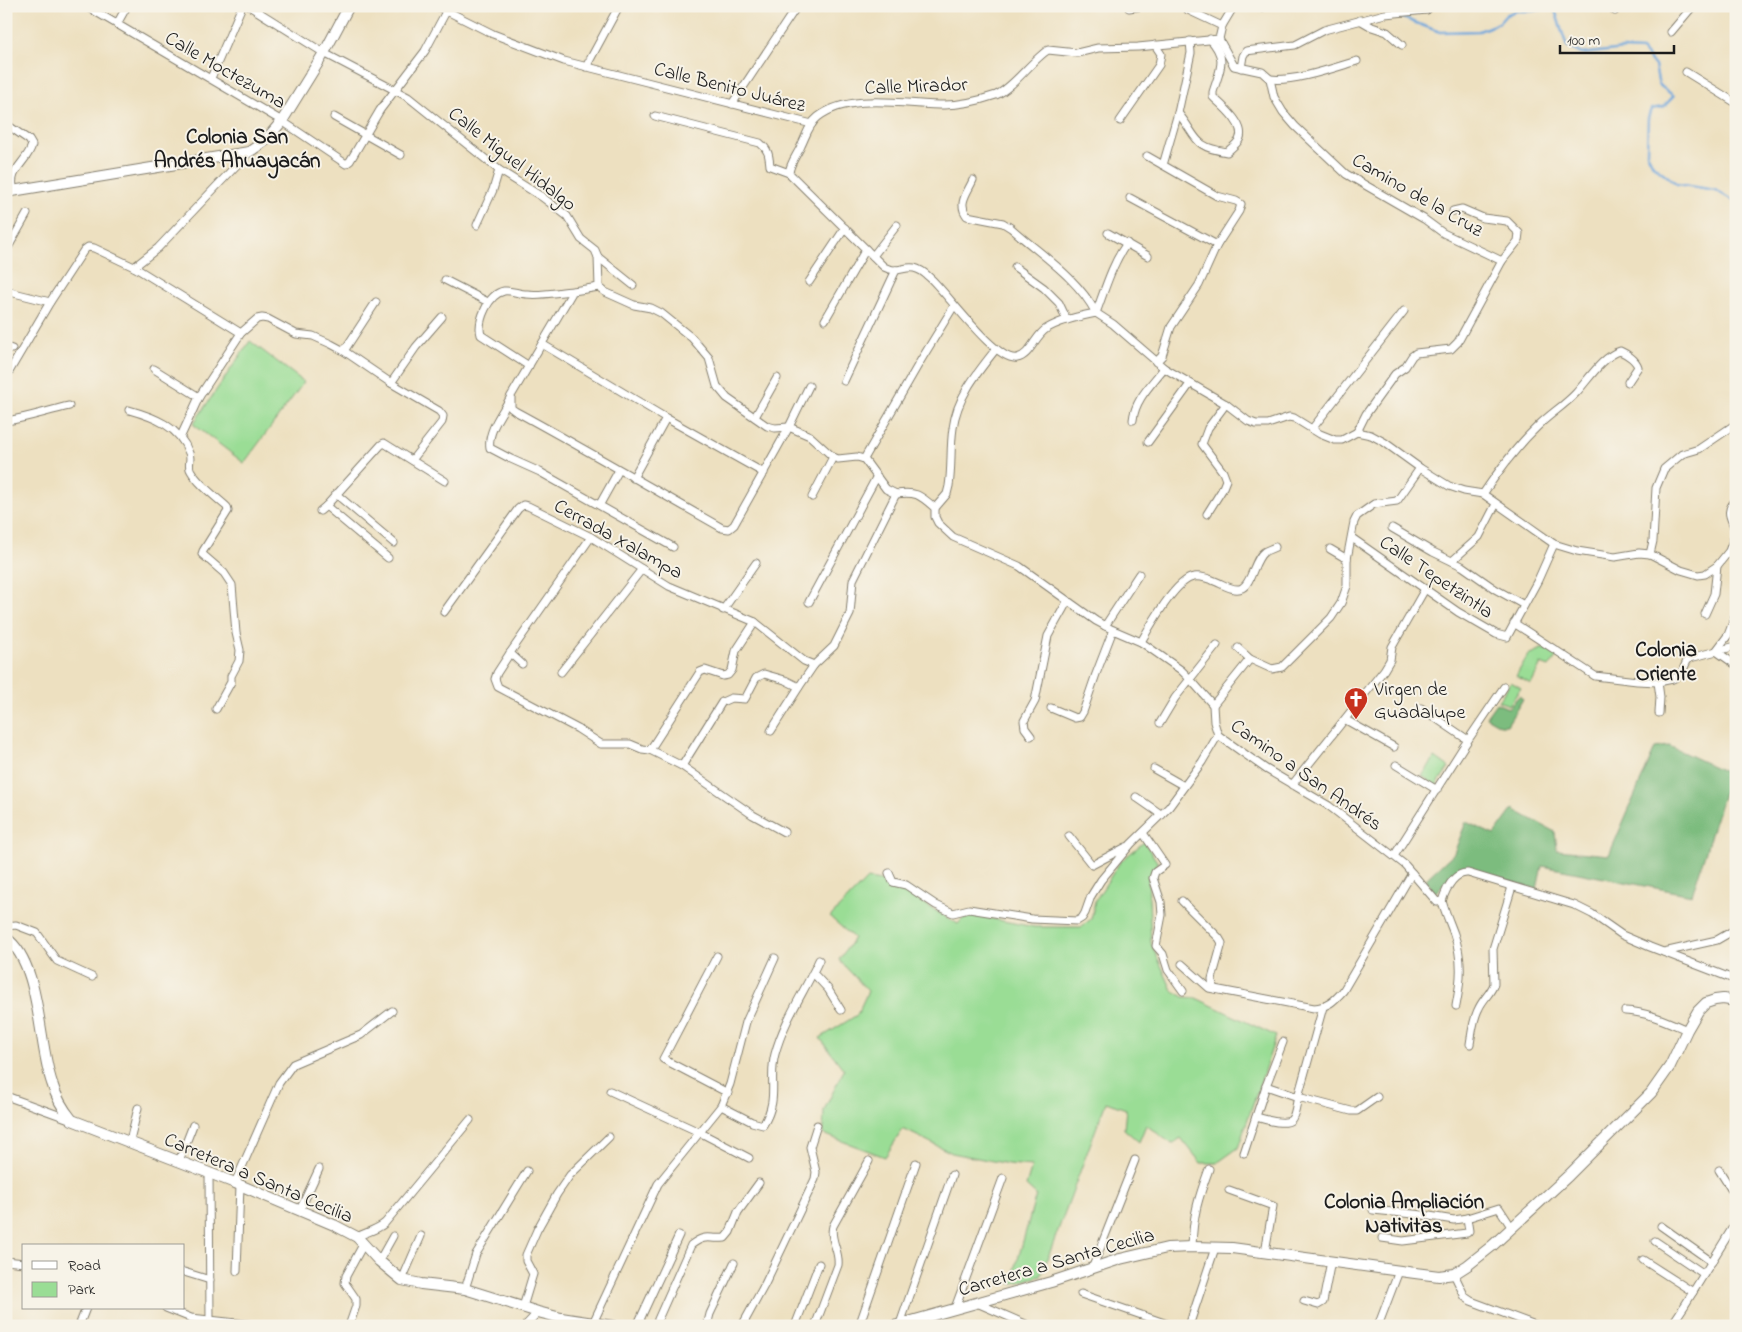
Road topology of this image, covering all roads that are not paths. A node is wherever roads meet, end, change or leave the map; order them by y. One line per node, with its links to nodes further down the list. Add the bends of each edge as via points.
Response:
1 (86, 6): 17 (street, Calle Moctezuma)
2 (127, 6): 17 (street)
3 (242, 6): 30 (street)
4 (249, 6): 25 (street, Calle Miguel Hidalgo)
5 (349, 6): 25 (main road)
6 (437, 6): 14 (street, Calle Benito Juárez)
7 (619, 6): 27 (street)
8 (797, 6): 34 (street)
9 (1143, 6): 15 (street)
10 (1184, 6): 18 (street)
11 (1234, 6): 18 (street)
12 (1430, 6): 16 (street, via 1427,10)
13 (1693, 6): 19 (street)
14 (448, 8): 27 (street, Calle Benito Juárez, via 493,34); 32 (street, via 425,50)
15 (1129, 8)
16 (1360, 20): 24 (street, via 1387,32); 28 (street, via 1324,30 1295,45 1246,51)
17 (117, 24): 30 (street, Calle Moctezuma)
18 (1222, 26): 20 (street)
19 (1671, 32)
20 (1219, 38): 21 (street, Calle Mirador); 28 (street, via 1234,66)
21 (1210, 39): 22 (street, Calle Mirador); 35 (street, via 1221,56 1213,97 1240,128 1238,141 1227,152 1207,147 1196,139)
22 (1190, 41): 23 (street, Calle Mirador); 35 (street, via 1191,53)
23 (1155, 45): 39 (street, via 1161,54 1159,65); 41 (street, Calle Mirador, via 1098,48 1077,53 1048,50 998,94 946,105 890,102 844,105 826,112)
24 (1402, 45)
25 (324, 53): 32 (street, Calle Miguel Hidalgo); 38 (main road)
26 (1357, 61): 31 (street, via 1294,78)
27 (586, 67): 34 (street, Calle Benito Juárez)
28 (1241, 68): 31 (street, via 1262,72)
29 (1686, 72): 33 (street)
30 (211, 78): 38 (street, Calle Moctezuma)
31 (1270, 78): 65 (street, Camino de la Cruz, via 1274,97 1283,112 1346,174 1443,232)
32 (396, 91): 42 (street, via 380,110); 47 (street, Calle Miguel Hidalgo, via 416,103)
33 (1736, 103)
34 (732, 104): 41 (street, Calle Benito Juárez)
35 (1178, 114): 46 (street)
36 (654, 116): 48 (street, via 760,143 766,147 770,166)
37 (334, 117): 42 (street)
38 (282, 121): 42 (street, Calle Moctezuma, via 346,164); 43 (main road, via 265,141)
39 (1120, 121)
40 (6, 124): 50 (street, via 32,145 30,153 13,175)
41 (812, 124): 48 (street, Calle Benito Juárez)
42 (366, 136): 44 (street)
43 (249, 152): 50 (main road); 66 (street, via 158,248)
44 (401, 155)
45 (1147, 156): 46 (street)
46 (1163, 165): 59 (street, via 1217,196 1241,204)
47 (499, 170): 54 (street, via 494,190); 64 (street, Calle Miguel Hidalgo, via 567,216 581,239 595,250)
48 (789, 173): 56 (street)
49 (973, 180): 80 (street, via 962,199 966,216 1012,228 1066,274)
50 (10, 191)
51 (1130, 198): 59 (street)
52 (1453, 211): 65 (street, via 1462,209 1483,218 1507,221 1519,233 1520,238)
53 (27, 214): 61 (street)
54 (477, 225)
55 (897, 225): 62 (street)
56 (846, 228): 60 (street); 70 (street)
57 (1108, 233): 58 (street)
58 (1127, 243): 63 (street); 80 (street, via 1110,275)
59 (1217, 244): 88 (street, via 1199,285 1170,327 1162,356)
60 (866, 249): 62 (street); 82 (street)
61 (6, 251)
62 (873, 256): 68 (street, via 884,267)
63 (1148, 256)
64 (598, 257): 71 (street, Calle Miguel Hidalgo); 72 (street)
65 (1502, 260): 111 (street, via 1458,342 1450,349 1412,356 1366,414)
66 (134, 267): 75 (street, via 88,247); 84 (street)
67 (1016, 267): 83 (street, via 1059,303)
68 (896, 270): 78 (street, via 919,269 937,284); 94 (street)
69 (445, 280): 77 (street)
70 (809, 282)
71 (633, 285)
72 (599, 287): 74 (street); 104 (street, via 634,305 661,313 692,338 709,358 722,394)
73 (6, 290): 75 (street)
74 (573, 291): 77 (street, via 527,294 501,291); 85 (street)
75 (50, 302): 92 (street)
76 (376, 302): 87 (street)
77 (488, 302): 89 (street, via 480,324 481,335)
78 (954, 306): 86 (street); 115 (street)
79 (1404, 311): 110 (street)
80 (1096, 313): 83 (street); 88 (street)
81 (442, 317): 96 (street)
82 (825, 320)
83 (1067, 320): 86 (street, via 1041,332 1023,356 1008,356)
84 (241, 333): 87 (street, via 257,319 268,318 292,332 319,338); 100 (street)
85 (542, 344): 89 (street); 105 (street)
86 (996, 349): 130 (street, via 960,403 953,425 949,486 947,494)
87 (344, 351): 96 (street)
88 (1156, 362): 91 (street)
89 (529, 366): 99 (street)
90 (154, 368): 100 (street)
91 (1164, 368): 97 (street); 106 (street, via 1138,402)
92 (6, 377)
93 (777, 378): 104 (street)
94 (844, 381)
95 (1628, 382): 125 (street, via 1638,367 1620,351 1596,369 1575,395 1516,448)
96 (391, 383): 116 (street, via 443,416 442,422)
97 (1190, 384): 101 (street); 113 (street)
98 (809, 386): 109 (street)
99 (511, 396): 118 (street, via 511,408 515,411); 128 (street, via 492,432 490,448)
100 (199, 397): 112 (street)
101 (1226, 404): 110 (street, via 1242,418 1256,424 1289,417); 131 (street, via 1208,428 1202,444 1226,480)
102 (68, 406): 107 (street)
103 (129, 410): 112 (street, via 162,421)
104 (755, 417): 109 (street, via 771,427)
105 (666, 418): 119 (street); 121 (street)
106 (1134, 420)
107 (6, 421)
108 (1736, 424): 141 (street, via 1699,449 1682,454 1664,469 1656,488)
109 (789, 428): 114 (street, via 810,436); 119 (street)
110 (1312, 428): 111 (street, via 1335,440)
111 (1357, 432): 117 (street, via 1384,442)
112 (180, 436): 179 (street, via 190,455 190,470 228,511 202,554 224,573 232,585 240,650 230,682)
113 (1148, 442)
114 (833, 457): 115 (street); 126 (street)
115 (864, 459): 120 (street)
116 (412, 460): 122 (street); 123 (street, via 388,445 381,445)
117 (1420, 468): 125 (street, via 1448,486); 135 (street, via 1397,501 1374,504 1357,516)
118 (619, 470): 121 (street); 128 (street)
119 (764, 473): 121 (street, via 734,525 729,528 722,528)
120 (877, 476): 124 (street, via 886,489); 150 (street)
121 (633, 478)
122 (445, 481)
123 (336, 494): 136 (street); 142 (street, via 323,508)
124 (896, 494): 130 (street, via 917,494); 169 (street, via 853,580 850,614 834,646)
125 (1483, 494): 129 (street)
126 (812, 496)
127 (1736, 500): 133 (street, via 1728,513)
128 (600, 504): 138 (street)
129 (1496, 504): 137 (street); 144 (street, via 1479,537)
130 (935, 508): 151 (street, Camino a San Andrés, via 938,523 953,537 1019,566)
131 (1207, 514)
132 (1392, 528): 144 (street)
133 (1736, 533): 146 (street, via 1729,551)
134 (591, 537): 147 (street, Cerrada Xalampa); 154 (street, Cerrada Xalampa, via 523,505); 166 (street)
135 (1352, 538): 143 (street); 149 (street, Calle Tepetzintla)
136 (394, 543)
137 (1554, 544): 141 (street, via 1599,555); 152 (street)
138 (673, 547)
139 (1275, 547): 161 (street, via 1264,552 1245,587 1240,589 1207,578 1188,579 1165,603)
140 (1330, 549): 143 (street)
141 (1650, 554): 146 (street, via 1692,574 1705,574)
142 (388, 558)
143 (1347, 559): 167 (street, via 1346,594 1331,618 1282,667 1272,669)
144 (1452, 561): 152 (street)
145 (756, 563): 153 (street)
146 (1717, 566): 155 (street, via 1714,594)
147 (642, 569): 153 (street, Cerrada Xalampa, via 669,586); 171 (street)
148 (1139, 574): 159 (street)
149 (1425, 589): 158 (street, Calle Tepetzintla, via 1496,634 1507,637); 181 (street, via 1392,647 1384,670)
150 (809, 602)
151 (1067, 602): 159 (street, Camino a San Andrés); 185 (street, via 1048,636 1035,701 1024,721)
152 (1524, 605): 158 (street)
153 (723, 610): 157 (street, Cerrada Xalampa)
154 (444, 612)
155 (1705, 614)
156 (1736, 614): 165 (street, via 1728,635)
157 (755, 622): 169 (street, Cerrada Xalampa, via 804,661); 188 (street, via 736,651 728,675 705,670 700,672)
158 (1514, 623): 173 (street, via 1595,676)
159 (1105, 626): 160 (street, Camino a San Andrés)
160 (1113, 630): 161 (street, Camino a San Andrés); 177 (street, via 1080,717)
161 (1141, 642): 172 (street, Camino a San Andrés)
162 (1218, 645): 172 (street)
163 (1736, 646): 165 (street)
164 (1238, 648): 167 (street)
165 (1716, 651): 170 (street); 173 (street, via 1686,661 1681,674)
166 (510, 653): 168 (street); 188 (street, via 497,673 498,687 578,728 601,744 630,744)
167 (1250, 658): 176 (street)
168 (522, 664)
169 (814, 665): 175 (street)
170 (1736, 665)
171 (562, 672)
172 (1190, 679): 176 (street, Camino a San Andrés); 182 (street)
173 (1658, 682): 180 (street)
174 (1504, 686): 186 (street)
175 (799, 687): 183 (street); 190 (street, via 773,676 760,675 745,699 722,702)
176 (1213, 705): 184 (street, Camino a San Andrés)
177 (1051, 708)
178 (1421, 708): 186 (street)
179 (216, 709)
180 (1659, 713)
181 (1346, 720): 187 (street); 192 (street)
182 (1160, 723)
183 (770, 730)
184 (1218, 735): 192 (street, Camino a San Andrés); 193 (street)
185 (1031, 736)
186 (1468, 740): 194 (street)
187 (1394, 747)
188 (650, 750): 190 (street)
189 (1396, 765): 194 (street)
190 (682, 766): 197 (street, via 753,815)
191 (1154, 769): 193 (street)
192 (1292, 785): 201 (street, Camino a San Andrés, via 1329,806)
193 (1184, 786): 196 (street)
194 (1437, 790): 201 (street)
195 (1136, 797): 196 (street)
196 (1162, 815): 198 (street)
197 (784, 832)
198 (1144, 833): 200 (street); 219 (street, via 1165,865 1155,872 1153,878 1162,915 1156,946)
199 (1070, 836): 200 (street, via 1092,864)
200 (1131, 844): 203 (street, via 1101,880 1082,918 1070,922 969,909 953,913 893,882)
201 (1394, 856): 202 (street, Camino a San Andrés)
202 (1412, 873): 206 (street, Camino a San Andrés, via 1434,900); 222 (street, via 1343,990)
203 (889, 874)
204 (1512, 888): 206 (street, via 1463,873 1448,886); 210 (street, via 1583,908 1622,935); 228 (street, via 1492,949 1494,984 1478,1010)
205 (1182, 901): 218 (street, via 1222,943 1212,979)
206 (1442, 901): 221 (street, via 1460,956 1461,981)
207 (6, 926): 216 (street, via 16,925 37,933 57,961)
208 (1736, 928): 210 (street, via 1717,940)
209 (6, 938): 238 (main road, via 13,943 26,966 51,1081 62,1108)
210 (1664, 952): 217 (street)
211 (718, 956): 231 (street, via 663,1060)
212 (775, 958): 231 (street, via 746,1022)
213 (819, 960): 215 (street)
214 (1182, 964): 218 (street, via 1200,982)
215 (813, 973): 223 (street); 235 (street, via 775,1054 773,1101 763,1125)
216 (92, 977)
217 (1736, 980)
218 (1213, 988): 222 (street, via 1314,1008)
219 (1183, 991)
220 (1736, 1001): 226 (main road, via 1723,999 1706,1003)
221 (1456, 1006)
222 (1323, 1007): 233 (street)
223 (841, 1010)
224 (392, 1011): 259 (street, via 361,1035 293,1064 279,1082)
225 (1625, 1011): 226 (street, via 1653,1015)
226 (1686, 1030): 267 (main road, via 1670,1066 1651,1094)
227 (1283, 1042): 229 (street)
228 (1470, 1044)
229 (1266, 1086): 233 (street); 237 (street)
230 (610, 1091): 242 (street)
231 (728, 1093): 235 (street)
232 (6, 1096): 238 (street)
233 (1298, 1097): 234 (street, via 1351,1111 1357,1111); 237 (street, via 1290,1121)
234 (1377, 1097)
235 (720, 1106): 242 (street)
236 (138, 1108): 244 (street)
237 (1256, 1117): 245 (street)
238 (72, 1120): 244 (main road, Carretera a Santa Cecilia)
239 (470, 1120): 272 (street, via 385,1223 380,1228 367,1231)
240 (193, 1125): 247 (street)
241 (817, 1125): 315 (street, via 810,1146 815,1179)
242 (699, 1132): 246 (street); 305 (street, via 658,1184)
243 (609, 1137): 298 (street, via 570,1174 537,1230 526,1255 532,1274)
244 (130, 1141): 247 (main road, Carretera a Santa Cecilia)
245 (1244, 1154)
246 (749, 1158)
247 (179, 1160): 255 (main road, Carretera a Santa Cecilia)
248 (1135, 1160): 285 (street)
249 (869, 1161): 317 (street, via 833,1226 839,1259)
250 (916, 1163): 318 (street)
251 (319, 1169): 262 (street)
252 (1209, 1169): 274 (street, via 1194,1216)
253 (1719, 1170): 261 (street)
254 (527, 1171): 293 (street, via 476,1254)
255 (210, 1173): 259 (main road, Carretera a Santa Cecilia); 291 (street)
256 (952, 1175): 306 (street)
257 (1003, 1178): 299 (street)
258 (759, 1183): 313 (street, via 738,1212 725,1238 706,1237 691,1245)
259 (238, 1184): 262 (main road, Carretera a Santa Cecilia); 286 (street)
260 (1229, 1190): 276 (street, via 1273,1206)
261 (1736, 1197)
262 (300, 1210): 272 (main road, Carretera a Santa Cecilia)
263 (1373, 1210): 264 (street, via 1454,1220)
264 (1467, 1218): 267 (street, via 1499,1208); 271 (street, via 1467,1233 1403,1241)
265 (1736, 1222): 280 (street)
266 (1661, 1226): 280 (street)
267 (1512, 1228): 289 (main road)
268 (679, 1235): 312 (street)
269 (393, 1236): 278 (street)
270 (422, 1236): 292 (street)
271 (1382, 1238)
272 (361, 1240): 278 (main road, Carretera a Santa Cecilia); 309 (street, via 345,1283 356,1299)
273 (1656, 1241): 290 (street)
274 (1192, 1247): 275 (main road, Carretera a Santa Cecilia); 285 (main road, Carretera a Santa Cecilia, via 1167,1248)
275 (1215, 1248): 276 (main road, Carretera a Santa Cecilia); 321 (street)
276 (1265, 1252): 279 (main road, Carretera a Santa Cecilia)
277 (1643, 1260): 294 (street)
278 (379, 1261): 292 (main road, Carretera a Santa Cecilia)
279 (1330, 1261): 287 (main road, Carretera a Santa Cecilia); 296 (street, via 1323,1302 1318,1305)
280 (1712, 1262): 290 (street)
281 (6, 1263): 282 (street)
282 (22, 1263)
283 (734, 1263): 314 (street)
284 (820, 1264): 316 (street)
285 (1092, 1269): 297 (main road, Carretera a Santa Cecilia)
286 (237, 1271)
287 (1399, 1271): 289 (main road, Carretera a Santa Cecilia, via 1439,1276); 322 (street)
288 (185, 1272): 291 (street)
289 (1454, 1274): 323 (street, via 1465,1297 1471,1301)
290 (1704, 1274): 294 (street)
291 (210, 1280): 303 (street)
292 (402, 1280): 293 (main road, Carretera a Santa Cecilia)
293 (465, 1289): 298 (main road, Carretera a Santa Cecilia)
294 (1693, 1292): 324 (street)
295 (1081, 1294): 320 (street)
296 (1304, 1301)
297 (976, 1303): 299 (main road, Carretera a Santa Cecilia); 319 (street)
298 (523, 1306): 302 (main road, Carretera a Santa Cecilia)
299 (955, 1308): 306 (main road, Carretera a Santa Cecilia)
300 (85, 1310): 307 (street)
301 (170, 1310): 303 (street)
302 (538, 1312): 304 (main road, Carretera a Santa Cecilia); 310 (street)
303 (210, 1320): 308 (street)
304 (558, 1322): 305 (main road, Carretera a Santa Cecilia)
305 (593, 1323): 311 (main road, Carretera a Santa Cecilia)
306 (899, 1325)
307 (79, 1326)
308 (264, 1326)
309 (349, 1326)
310 (525, 1326)
311 (613, 1326)
312 (637, 1326)
313 (655, 1326)
314 (707, 1326)
315 (742, 1326)
316 (795, 1326)
317 (814, 1326)
318 (858, 1326)
319 (1030, 1326)
320 (1173, 1326)
321 (1189, 1326)
322 (1378, 1326)
323 (1538, 1326)
324 (1670, 1326)

